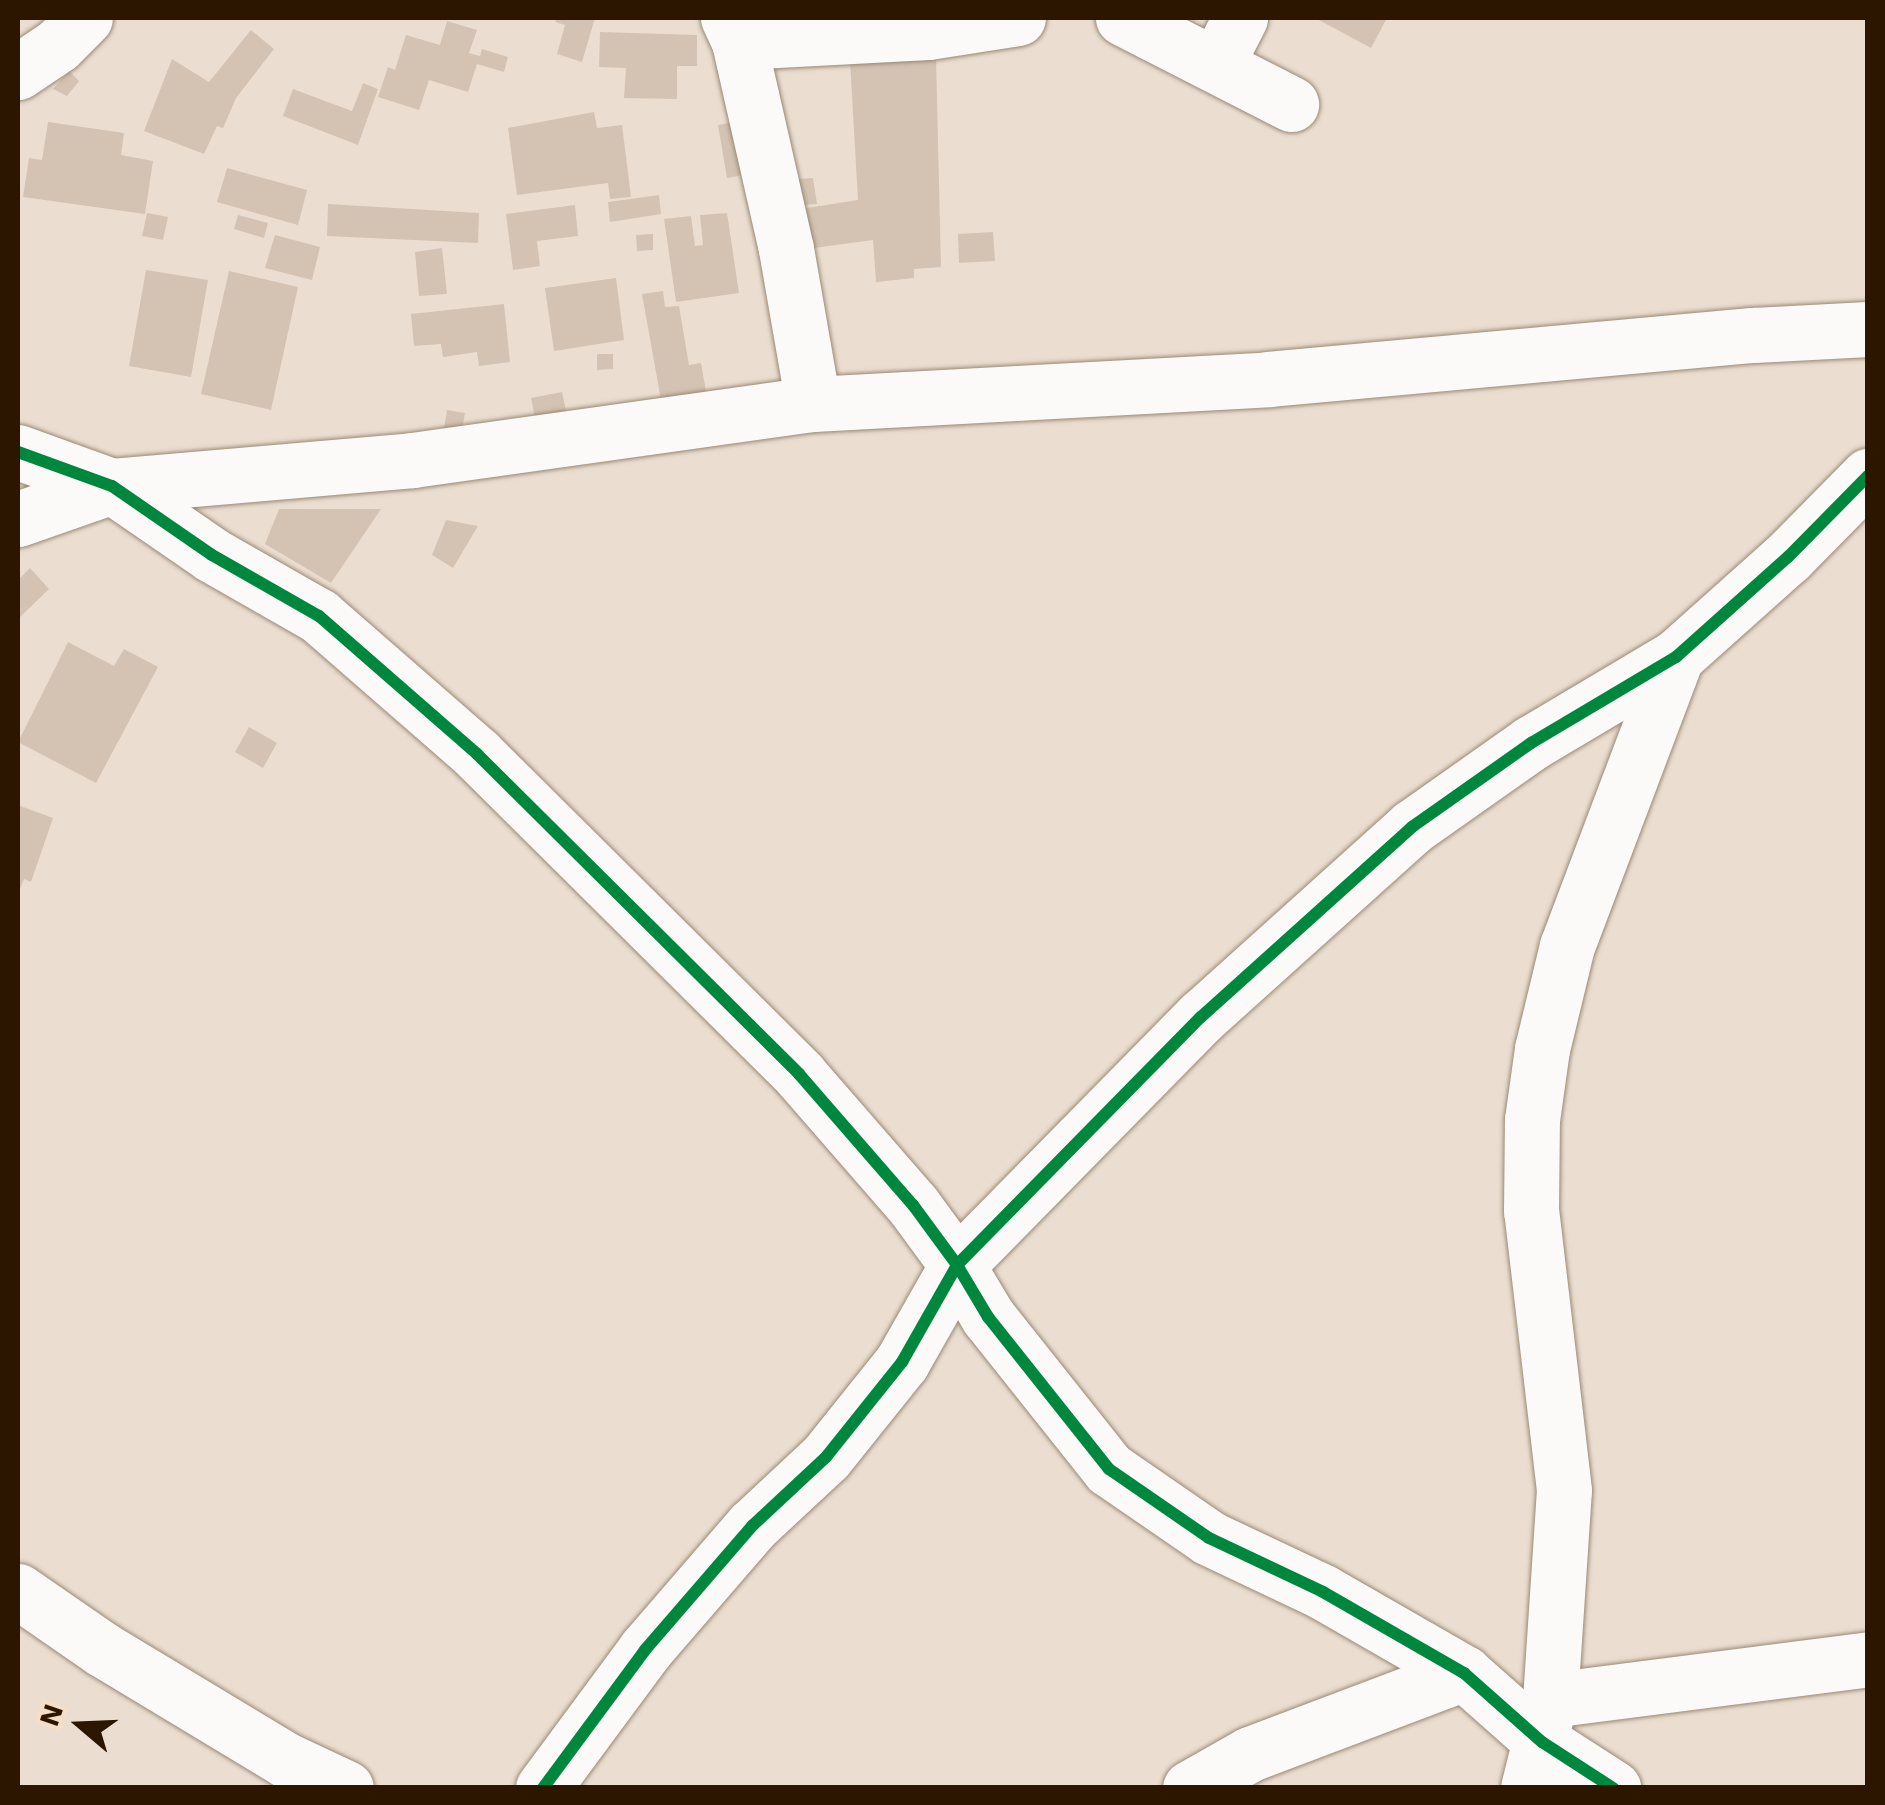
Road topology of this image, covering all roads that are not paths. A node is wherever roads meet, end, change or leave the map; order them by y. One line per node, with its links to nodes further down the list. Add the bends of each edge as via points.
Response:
1 (85, 18): 7 (street)
2 (1018, 18): 5 (street, via 928,32)
3 (1123, 18): 6 (street)
4 (1240, 18): 6 (street)
5 (734, 30): 10 (street, via 786,249)
6 (1216, 65): 8 (street)
7 (18, 72)
8 (1291, 104)
9 (1868, 329): 10 (street, via 1268,379)
10 (813, 404): 13 (street, via 413,460)
11 (18, 452): 13 (street)
12 (1868, 476): 15 (street)
13 (112, 486): 14 (street); 16 (street, via 212,555 319,616 478,754 799,1074)
14 (18, 519)
15 (1676, 658): 16 (street, via 1531,743 1412,827 1201,1017); 20 (street, via 1566,946 1532,1120 1531,1211 1564,1490)
16 (958, 1265): 19 (street, via 988,1317 1108,1469 1209,1538 1324,1592); 22 (street, via 902,1362 826,1457 752,1526 644,1650)
17 (18, 1591): 21 (street, via 269,1750)
18 (1868, 1659): 20 (street)
19 (1464, 1673): 20 (street); 23 (street, via 1250,1754)
20 (1540, 1743): 24 (street)
21 (346, 1788)
22 (543, 1788)
23 (1190, 1788)
24 (1613, 1788)

